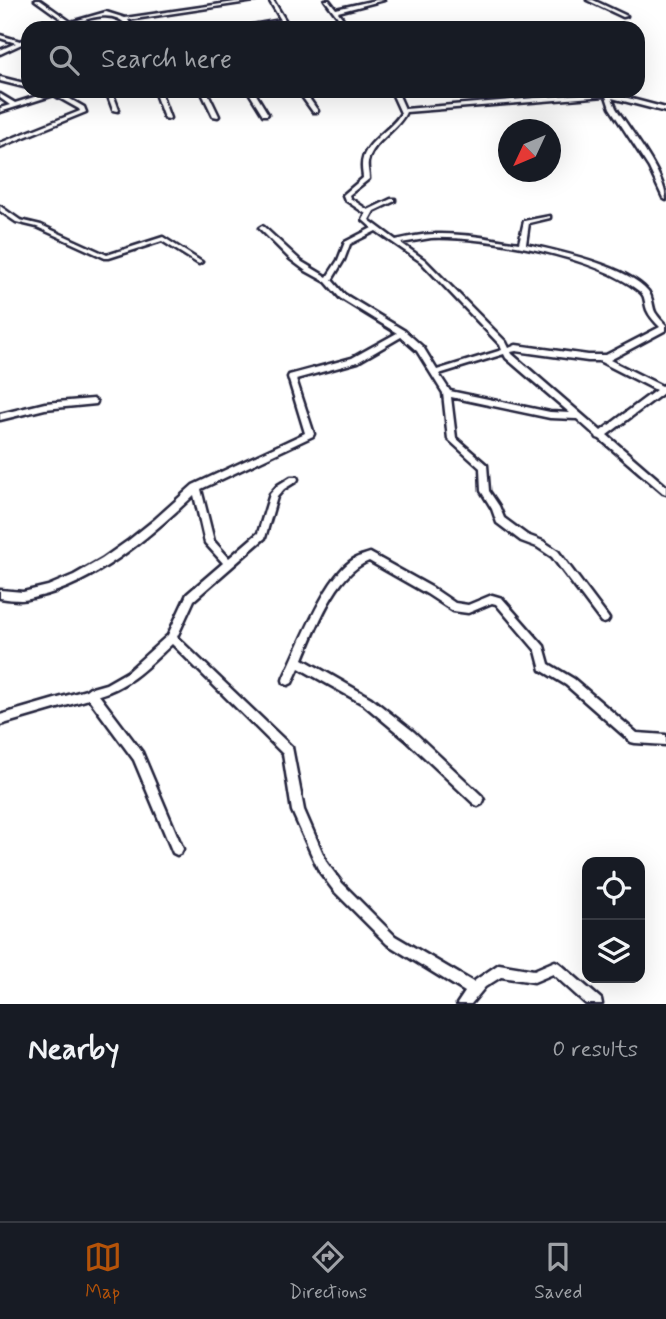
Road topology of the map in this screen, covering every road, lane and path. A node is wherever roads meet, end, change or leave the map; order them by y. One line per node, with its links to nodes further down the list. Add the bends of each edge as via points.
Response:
1 (37, 0): 10 (street)
2 (259, 0): 9 (street)
3 (271, 0): 12 (street)
4 (327, 0): 7 (street)
5 (382, 0): 7 (street)
6 (589, 0): 8 (street)
7 (335, 11): 13 (street)
8 (625, 16)
9 (125, 19): 11 (street, via 106,13)
10 (68, 21)
11 (78, 21)
12 (283, 21)
13 (343, 21)
14 (0, 36): 15 (street)
15 (19, 42): 16 (street)
16 (1, 51)
17 (0, 79): 18 (street)
18 (21, 84)
19 (0, 96): 31 (street)
20 (33, 98): 31 (street)
21 (65, 98): 40 (street, via 83,112)
22 (112, 98): 33 (street)
23 (160, 98): 39 (street)
24 (207, 98): 38 (street)
25 (255, 98): 37 (street)
26 (307, 98): 35 (street)
27 (397, 98): 36 (street)
28 (569, 98): 36 (street)
29 (608, 98): 41 (street)
30 (619, 98): 34 (street)
31 (14, 105): 32 (street)
32 (0, 110)
33 (116, 110)
34 (666, 110)
35 (315, 111)
36 (403, 111): 44 (street, via 400,121 381,135 365,160 366,180 346,195)
37 (265, 114)
38 (216, 116)
39 (167, 118)
40 (0, 145)
41 (666, 198)
42 (393, 200): 44 (street)
43 (0, 208): 50 (street, via 18,221 107,257 163,239)
44 (368, 213): 47 (street, via 366,220)
45 (548, 217): 49 (street, via 526,222)
46 (262, 228): 51 (street, via 286,254)
47 (374, 229): 48 (street); 51 (street, via 347,243)
48 (395, 242): 49 (street, via 443,236); 54 (street, via 430,268)
49 (522, 246): 52 (street, via 592,264 643,289 653,316)
50 (199, 262)
51 (328, 280): 53 (street, via 342,296)
52 (665, 327): 55 (street)
53 (402, 333): 56 (street, via 420,349); 64 (street, via 355,360 292,377 310,434)
54 (505, 350): 55 (street, via 527,348); 56 (street); 60 (street)
55 (602, 359): 57 (street)
56 (435, 373): 58 (street)
57 (664, 388): 62 (street)
58 (447, 393): 60 (street, via 550,415); 68 (street, via 452,439 484,467 483,487 500,520 555,554)
59 (93, 402): 61 (street, via 45,406)
60 (577, 416): 62 (street)
61 (0, 417)
62 (600, 436): 65 (street)
63 (294, 479): 66 (street, via 273,496 262,535)
64 (196, 487): 66 (street, via 211,543); 67 (street, via 112,558 87,573 20,598)
65 (666, 491)
66 (228, 563): 69 (street, via 190,597)
67 (0, 594)
68 (604, 619)
69 (172, 639): 72 (street, via 131,675); 77 (street, via 288,751 298,811 323,867 338,887 391,940)
70 (298, 662): 71 (street); 74 (street, via 312,628 349,566 370,557 453,607 468,609 492,599 499,601 540,649 545,667 637,739); 75 (street, via 367,701)
71 (288, 680)
72 (90, 692): 73 (street); 76 (street, via 138,756)
73 (0, 720)
74 (666, 740)
75 (478, 800)
76 (177, 849)
77 (474, 990): 78 (street); 79 (street, via 499,970 534,976 555,967)
78 (463, 1004)
79 (596, 1004)

